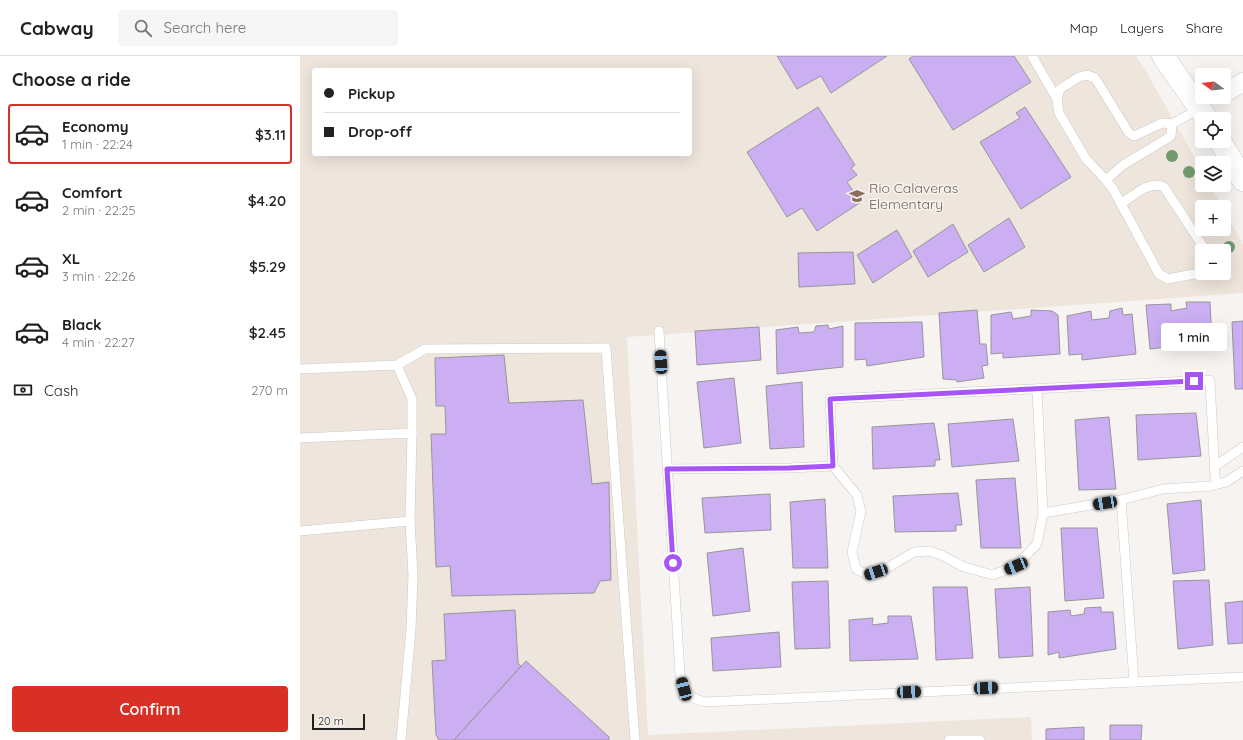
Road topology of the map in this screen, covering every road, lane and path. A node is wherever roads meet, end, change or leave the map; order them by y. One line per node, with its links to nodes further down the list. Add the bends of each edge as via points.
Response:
1 (1032, 56): 5 (lane)
2 (1163, 56): 6 (main road)
3 (1243, 82): 4 (street)
4 (1231, 90)
5 (1057, 99): 7 (lane, via 1060,89 1087,75 1095,78 1129,133 1134,136 1162,122); 9 (lane, via 1059,114 1086,159)
6 (1209, 108): 7 (lane)
7 (1172, 124): 9 (lane, via 1171,136 1123,165)
8 (1224, 148): 10 (main road)
9 (1106, 180): 11 (lane)
10 (1243, 180)
11 (1121, 204): 12 (lane, via 1150,185 1158,184 1164,187); 13 (lane, via 1159,274 1168,279)
12 (1201, 244)
13 (1195, 274)
14 (659, 331): 23 (lane)
15 (397, 365): 16 (lane); 18 (lane, via 412,399); 33 (lane, via 425,349 606,348)
16 (300, 370)
17 (1036, 389): 21 (lane, via 830,399); 22 (lane, via 1210,380); 27 (lane)
18 (412, 433): 19 (lane); 28 (lane)
19 (300, 438)
20 (1243, 448): 22 (lane)
21 (833, 466): 23 (lane); 27 (lane, via 857,495 861,511 852,552 856,569 868,575 884,570 914,552 941,555 964,567 993,575 1016,566 1037,544)
22 (1215, 466): 25 (lane)
23 (667, 469): 31 (lane, via 680,674 684,689 695,700 706,702)
24 (1243, 471): 25 (lane)
25 (1218, 484): 26 (lane, via 1164,488)
26 (1121, 500): 27 (lane); 31 (lane)
27 (1043, 513)
28 (410, 521): 29 (lane); 32 (lane, via 413,576 411,629)
29 (300, 532)
30 (1243, 677): 31 (lane)
31 (1134, 682)
32 (401, 740)
33 (636, 740)
34 (949, 740): 35 (lane)
35 (980, 740)

